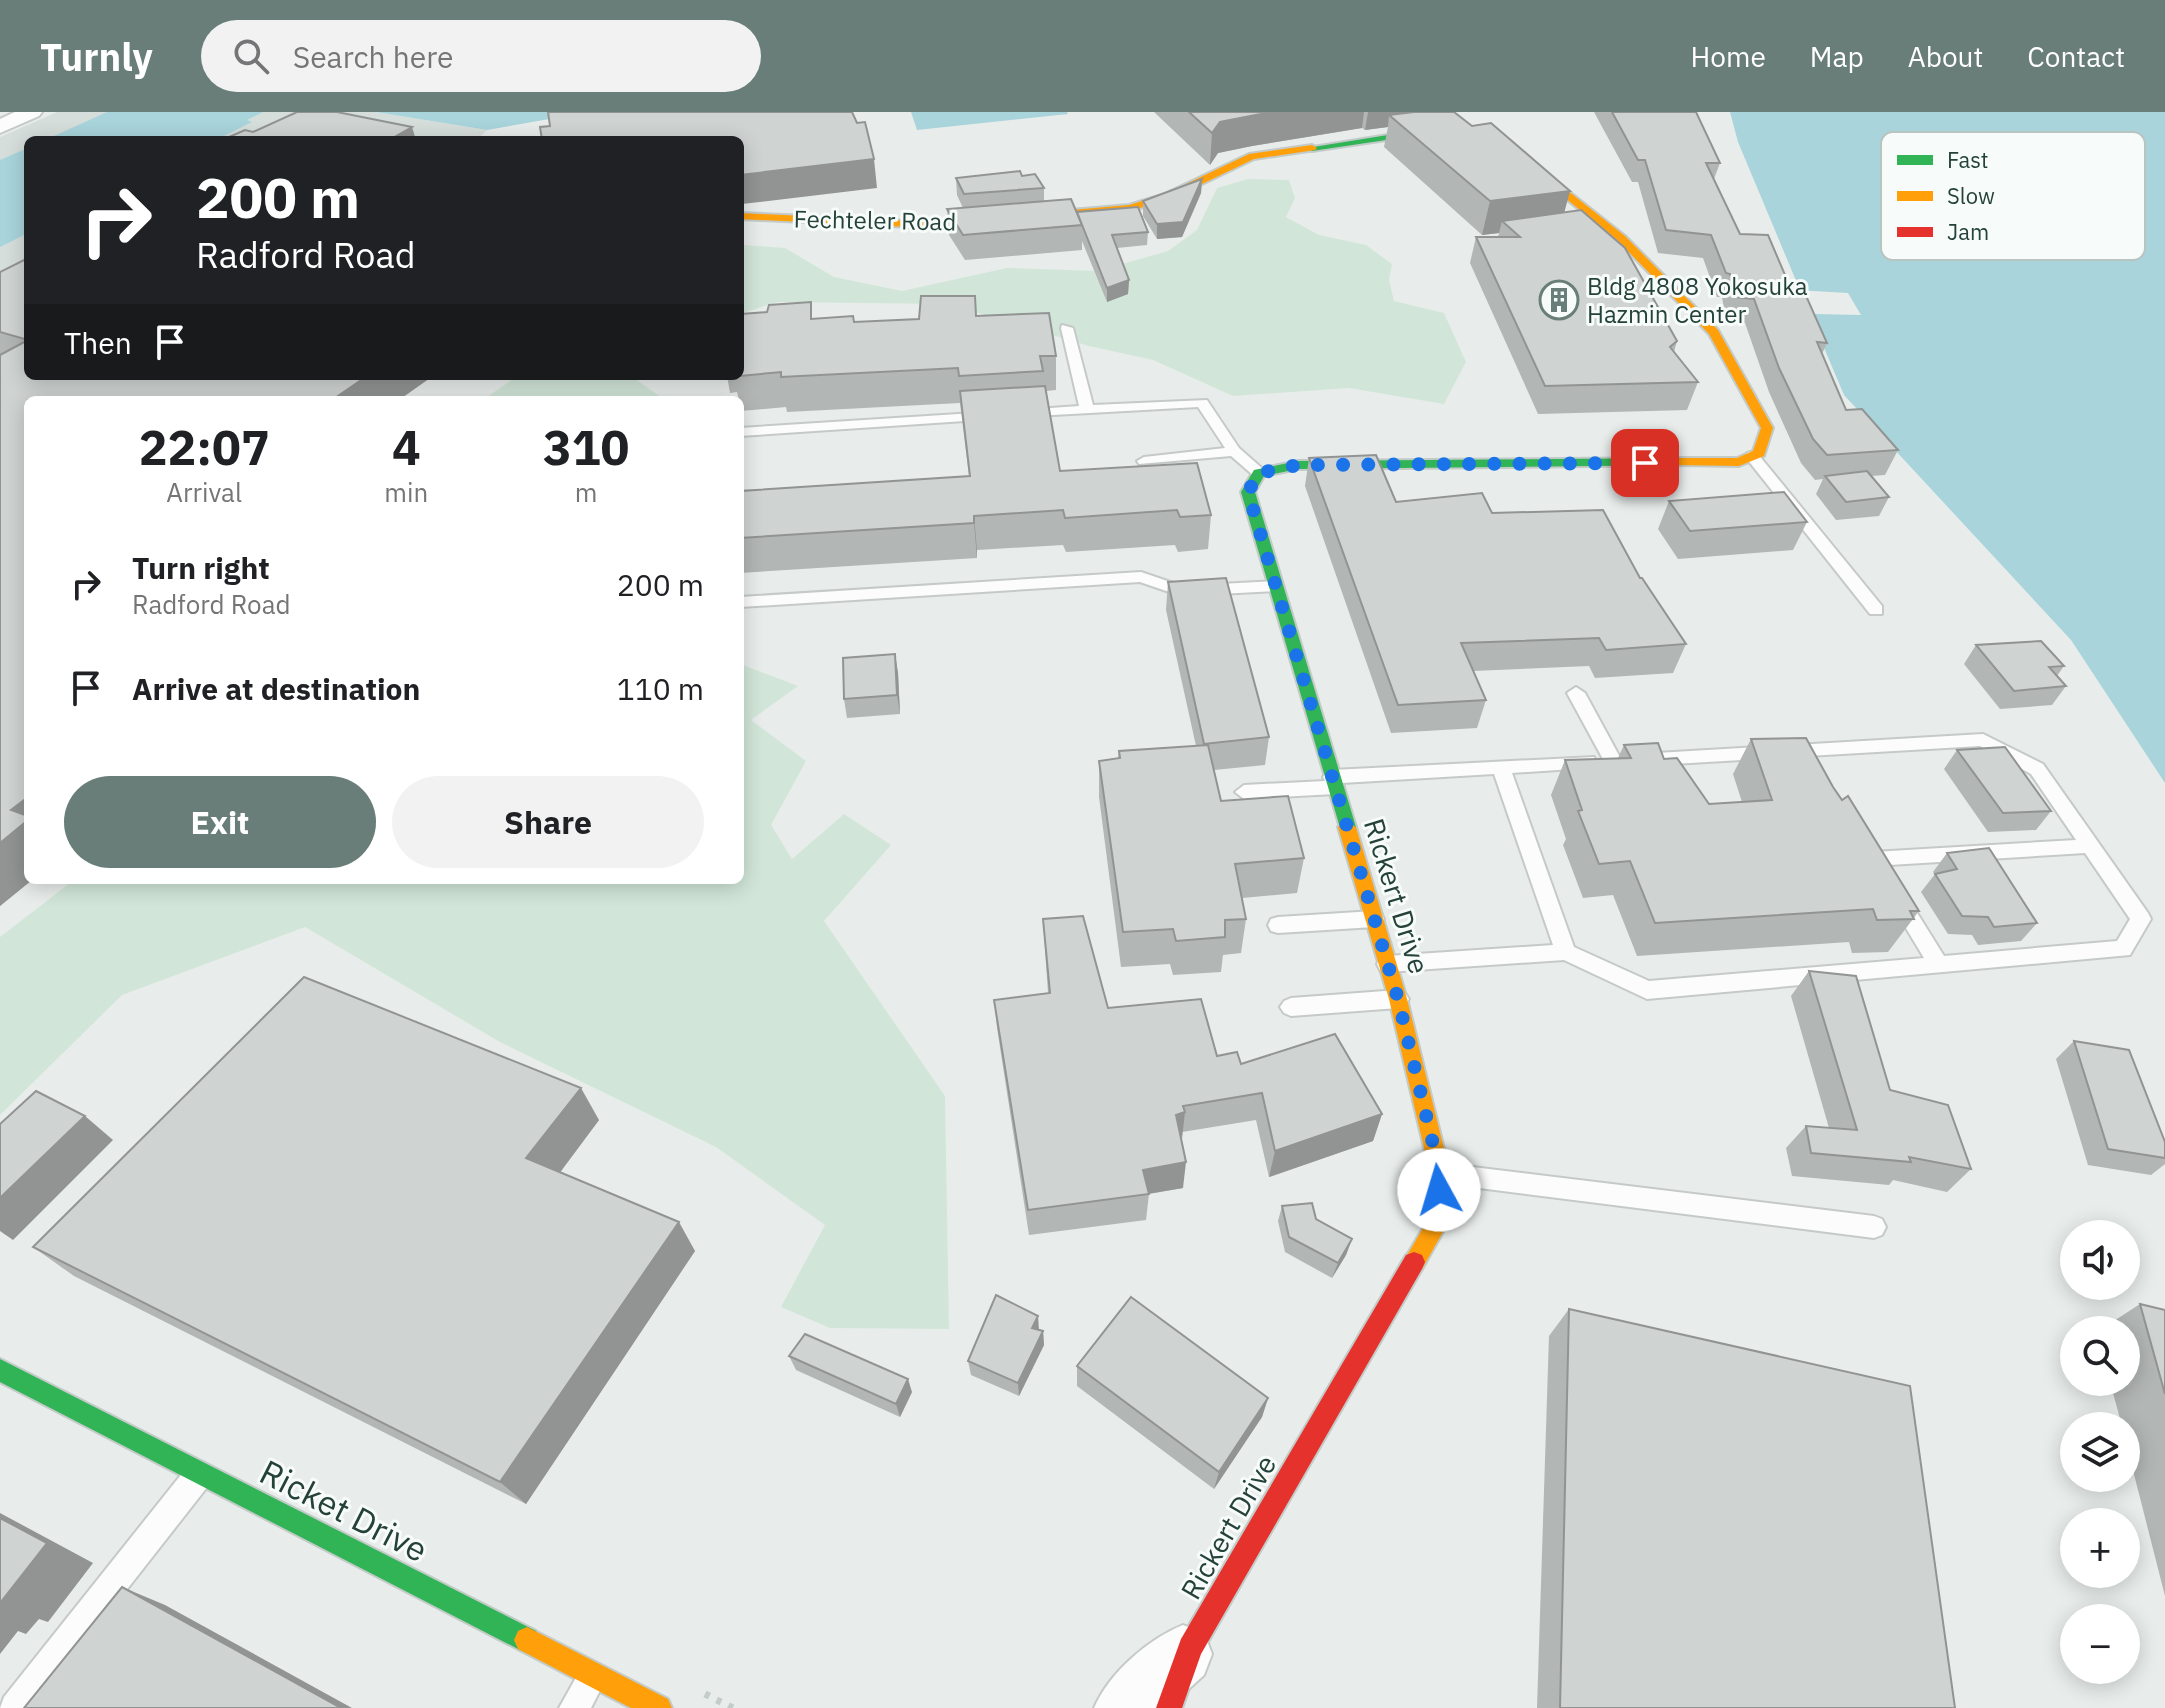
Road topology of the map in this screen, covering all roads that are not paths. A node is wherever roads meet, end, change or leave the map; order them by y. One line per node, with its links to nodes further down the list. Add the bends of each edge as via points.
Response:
1 (32, 112): 2 (street)
2 (0, 127)
3 (1466, 130): 5 (street, Fechteler Road, via 1252,156 1169,196 1130,208 932,225)
4 (1505, 146): 10 (street, via 1714,332 1767,428 1759,453)
5 (744, 216)
6 (1067, 328): 7 (lane)
7 (1087, 410): 8 (lane); 9 (lane, via 1202,403)
8 (744, 432)
9 (1234, 451): 11 (lane); 12 (lane)
10 (1752, 456): 12 (street, via 1739,462 1298,465); 15 (lane)
11 (1144, 461)
12 (1259, 473): 13 (street, Rickert Drive, via 1248,492)
13 (1275, 586): 14 (lane, via 1181,591 1141,577); 21 (street, Rickert Drive)
14 (744, 602)
15 (1876, 610)
16 (1576, 693): 18 (lane)
17 (1806, 750): 18 (lane); 20 (lane); 23 (lane, via 1983,740 2037,769)
18 (1613, 761): 19 (lane)
19 (1501, 767): 21 (lane); 26 (lane)
20 (1821, 774)
21 (1334, 782): 22 (lane); 24 (street, Rickert Drive)
22 (1244, 792)
23 (2090, 846): 28 (lane, via 2141,919 2123,949); 28 (lane, via 1878,866)
24 (1374, 919): 25 (lane); 27 (street, Rickert Drive)
25 (1278, 925)
26 (1566, 952): 27 (lane); 28 (lane, via 1647,990)
27 (1387, 964): 29 (street, Rickert Drive)
28 (1939, 965)
29 (1398, 999): 30 (lane); 31 (street, Rickert Drive)
30 (1291, 1007)
31 (1440, 1173): 32 (lane); 35 (street, Rickert Drive, via 1433,1230)
32 (1874, 1227)
33 (0, 1370): 34 (street, Ricket Drive)
34 (201, 1473): 36 (street, Ricket Drive); 37 (lane)
35 (1190, 1648): 40 (street); 41 (street, Rickert Drive)
36 (593, 1675): 38 (lane); 39 (street, Ricket Drive)
37 (15, 1708)
38 (574, 1708)
39 (659, 1708)
40 (1124, 1708)
41 (1169, 1708)

